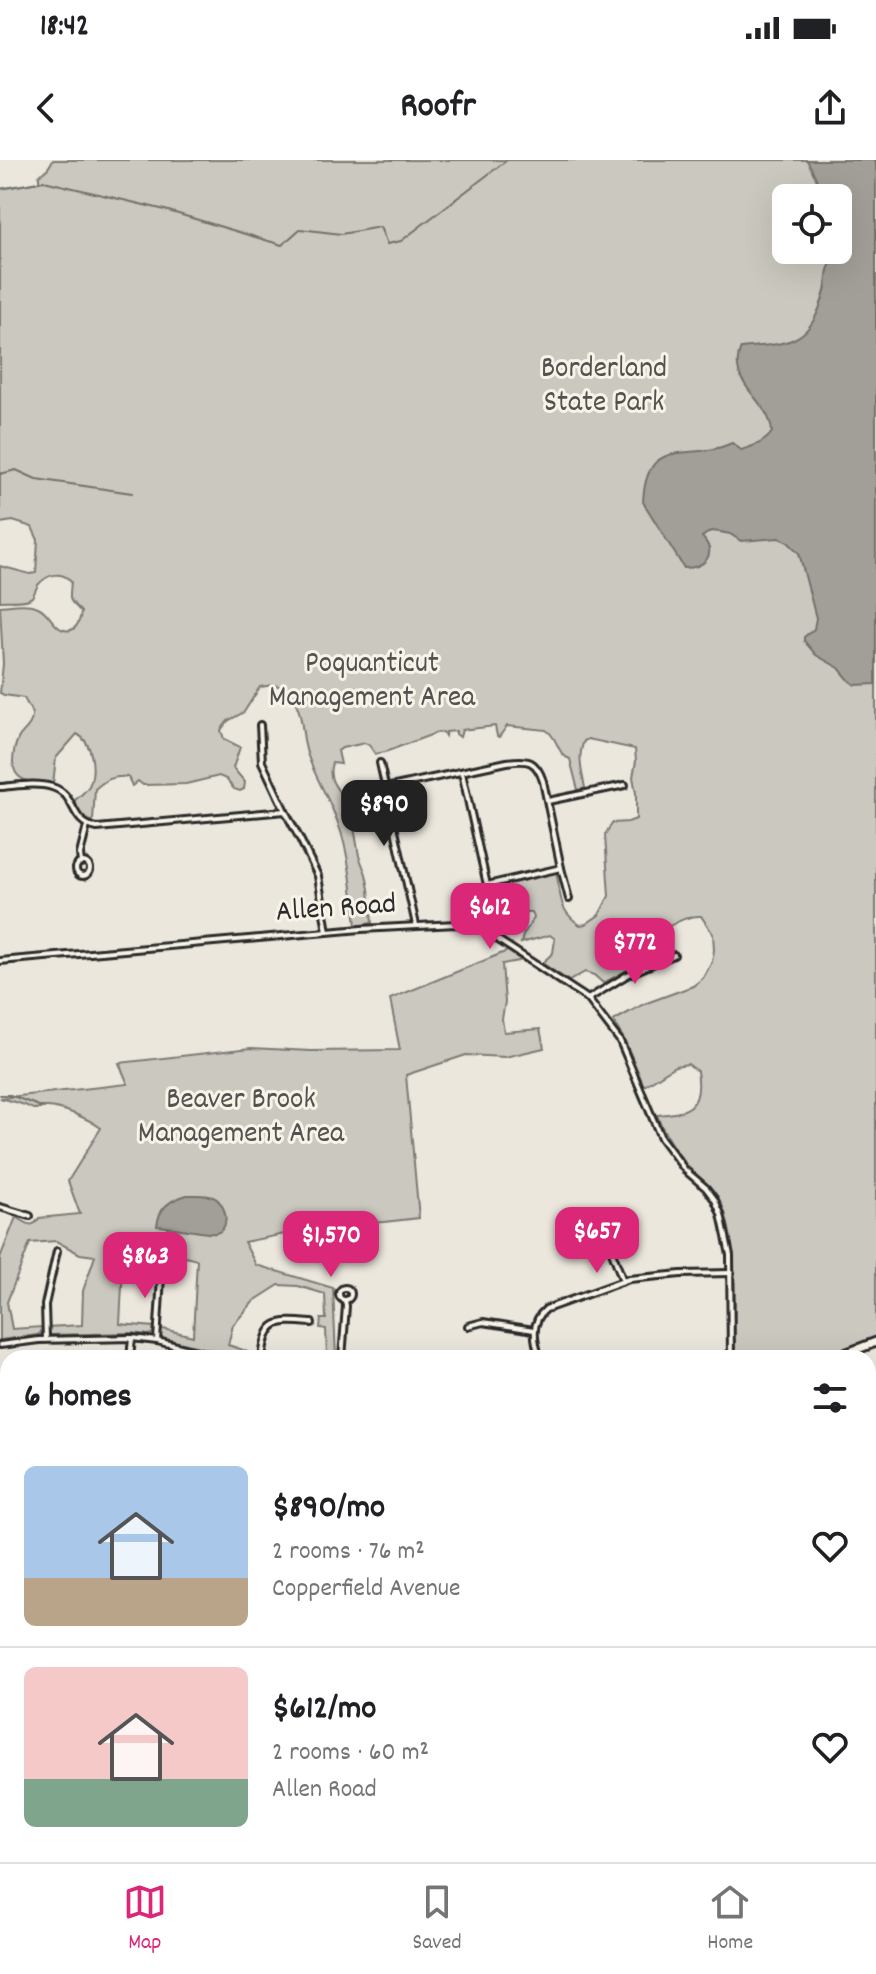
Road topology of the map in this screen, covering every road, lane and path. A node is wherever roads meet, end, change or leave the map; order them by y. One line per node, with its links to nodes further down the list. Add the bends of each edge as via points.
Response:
1 (260, 725): 8 (street, via 262,762)
2 (380, 763): 6 (street)
3 (462, 773): 6 (street); 7 (street, via 528,761 540,772); 12 (street)
4 (625, 785): 7 (street)
5 (0, 787): 9 (street, via 42,785 59,790)
6 (386, 788): 14 (street)
7 (548, 801): 11 (street)
8 (285, 811): 9 (street); 15 (street, via 318,876)
9 (87, 826): 10 (street)
10 (81, 863)
11 (561, 868): 12 (street); 13 (street)
12 (487, 885): 16 (street)
13 (569, 899)
14 (416, 926): 15 (street, Allen Road); 16 (street, Allen Road, via 469,924)
15 (327, 932): 18 (street, Allen Road)
16 (490, 934): 19 (street, Allen Road)
17 (674, 955): 19 (street)
18 (0, 961)
19 (588, 999): 25 (street, Allen Road, via 620,1041 661,1138 715,1200)
20 (0, 1207): 21 (street)
21 (30, 1216)
22 (624, 1216): 26 (street, via 628,1228 609,1244)
23 (57, 1251): 32 (street, via 45,1305)
24 (162, 1261): 33 (street)
25 (731, 1273): 26 (street); 41 (street, Allen Road)
26 (623, 1281): 30 (street, via 546,1309)
27 (345, 1301): 39 (street)
28 (312, 1323): 38 (street, via 274,1324)
29 (468, 1326): 30 (street, via 483,1322)
30 (534, 1330): 40 (street)
31 (132, 1338): 32 (street); 33 (street); 36 (street)
32 (46, 1339): 35 (street)
33 (157, 1341): 37 (street)
34 (876, 1342): 42 (main road)
35 (0, 1345)
36 (131, 1350)
37 (190, 1350)
38 (263, 1350)
39 (342, 1350)
40 (538, 1350)
41 (731, 1350)
42 (855, 1350)

